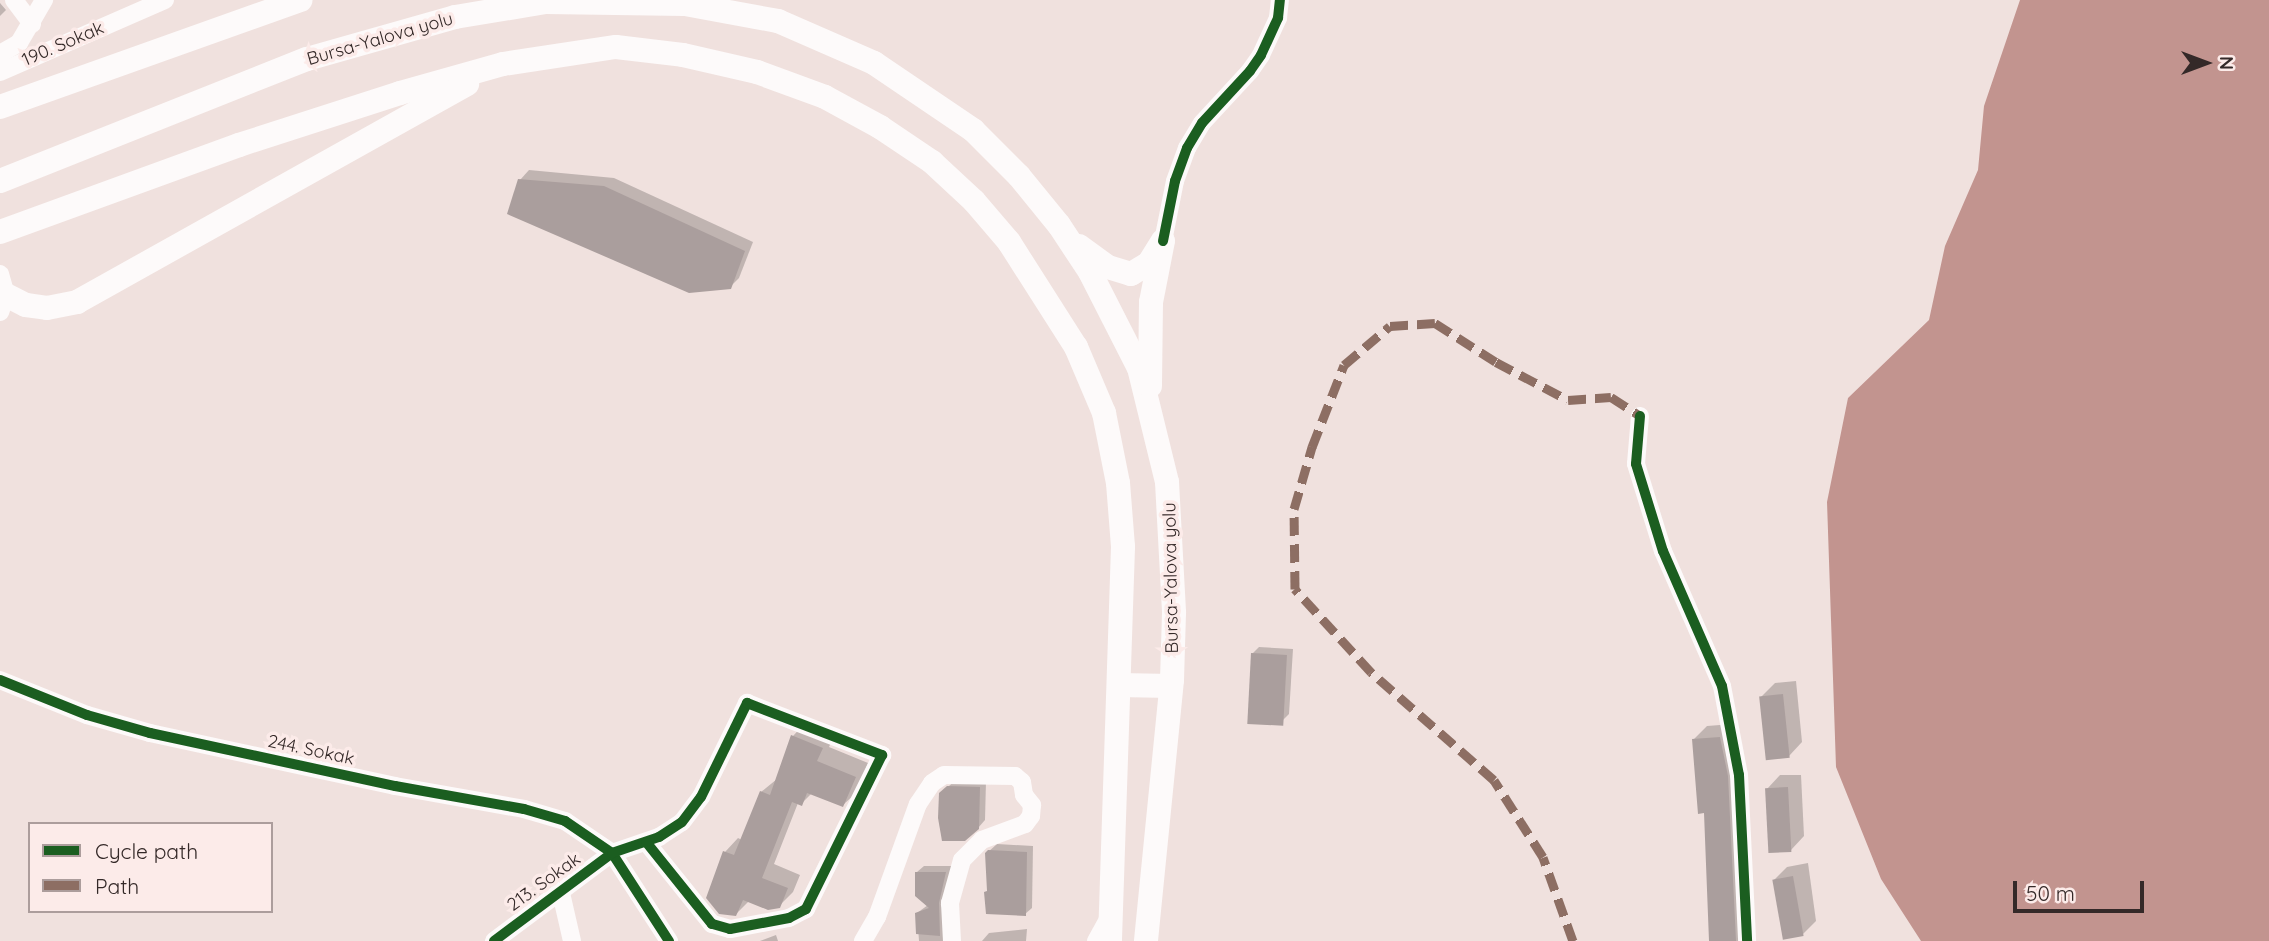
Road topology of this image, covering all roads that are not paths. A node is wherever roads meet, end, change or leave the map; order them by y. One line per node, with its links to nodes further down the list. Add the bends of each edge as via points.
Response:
1 (13, 0): 8 (street)
2 (44, 0): 8 (street)
3 (165, 0): 7 (street, 190. Sokak)
4 (301, 0): 12 (highway)
5 (1280, 0): 16 (street, via 1261,55 1202,122 1187,148)
6 (680, 2): 13 (highway, Bursa-Yalova yolu, via 546,2 455,17 307,59); 15 (highway, Bursa-Yalova yolu, via 778,21 874,63 973,130 1019,176)
7 (135, 6): 11 (street, 190. Sokak)
8 (32, 24): 9 (street, via 19,43)
9 (0, 54)
10 (503, 64): 14 (highway, via 239,145); 17 (highway, via 77,302 47,308); 21 (highway, via 617,47 683,55 757,72 825,97 880,127 932,162 974,201 1045,293 1076,347 1104,413 1118,483 1124,547)
11 (0, 72)
12 (0, 107)
13 (0, 181)
14 (0, 232)
15 (1068, 238): 16 (highway, via 1108,267 1131,274 1149,264); 18 (highway, Bursa-Yalova yolu, via 1114,316 1139,369)
16 (1163, 241): 18 (highway, via 1151,302)
17 (2, 294)
18 (1150, 408): 22 (highway, Bursa-Yalova yolu, via 1167,482 1173,541)
19 (1640, 416): 35 (street, via 1636,464 1663,551 1722,686 1739,775)
20 (0, 680): 24 (street, 244. Sokak, via 87,715 150,733 524,809 565,821)
21 (1119, 685): 22 (highway); 26 (highway)
22 (1171, 686): 34 (highway, Bursa-Yalova yolu)
23 (646, 842): 23 (street, 213. Sokak, via 712,924 730,929 789,918 806,909 882,755 747,703 693,810 670,832); 24 (street, 213. Sokak)
24 (612, 853): 25 (street, 213. Sokak); 29 (street)
25 (561, 893): 27 (street, 213. Sokak); 28 (street)
26 (1111, 913): 32 (street); 33 (highway)
27 (494, 941)
28 (572, 941)
29 (668, 941)
30 (863, 941): 31 (street, via 877,917 918,804 932,783 944,775 1015,776 1032,805 1031,816 1025,824 982,840 962,860 950,903)
31 (952, 941)
32 (1096, 941)
33 (1110, 941)
34 (1146, 941)
35 (1747, 941)

